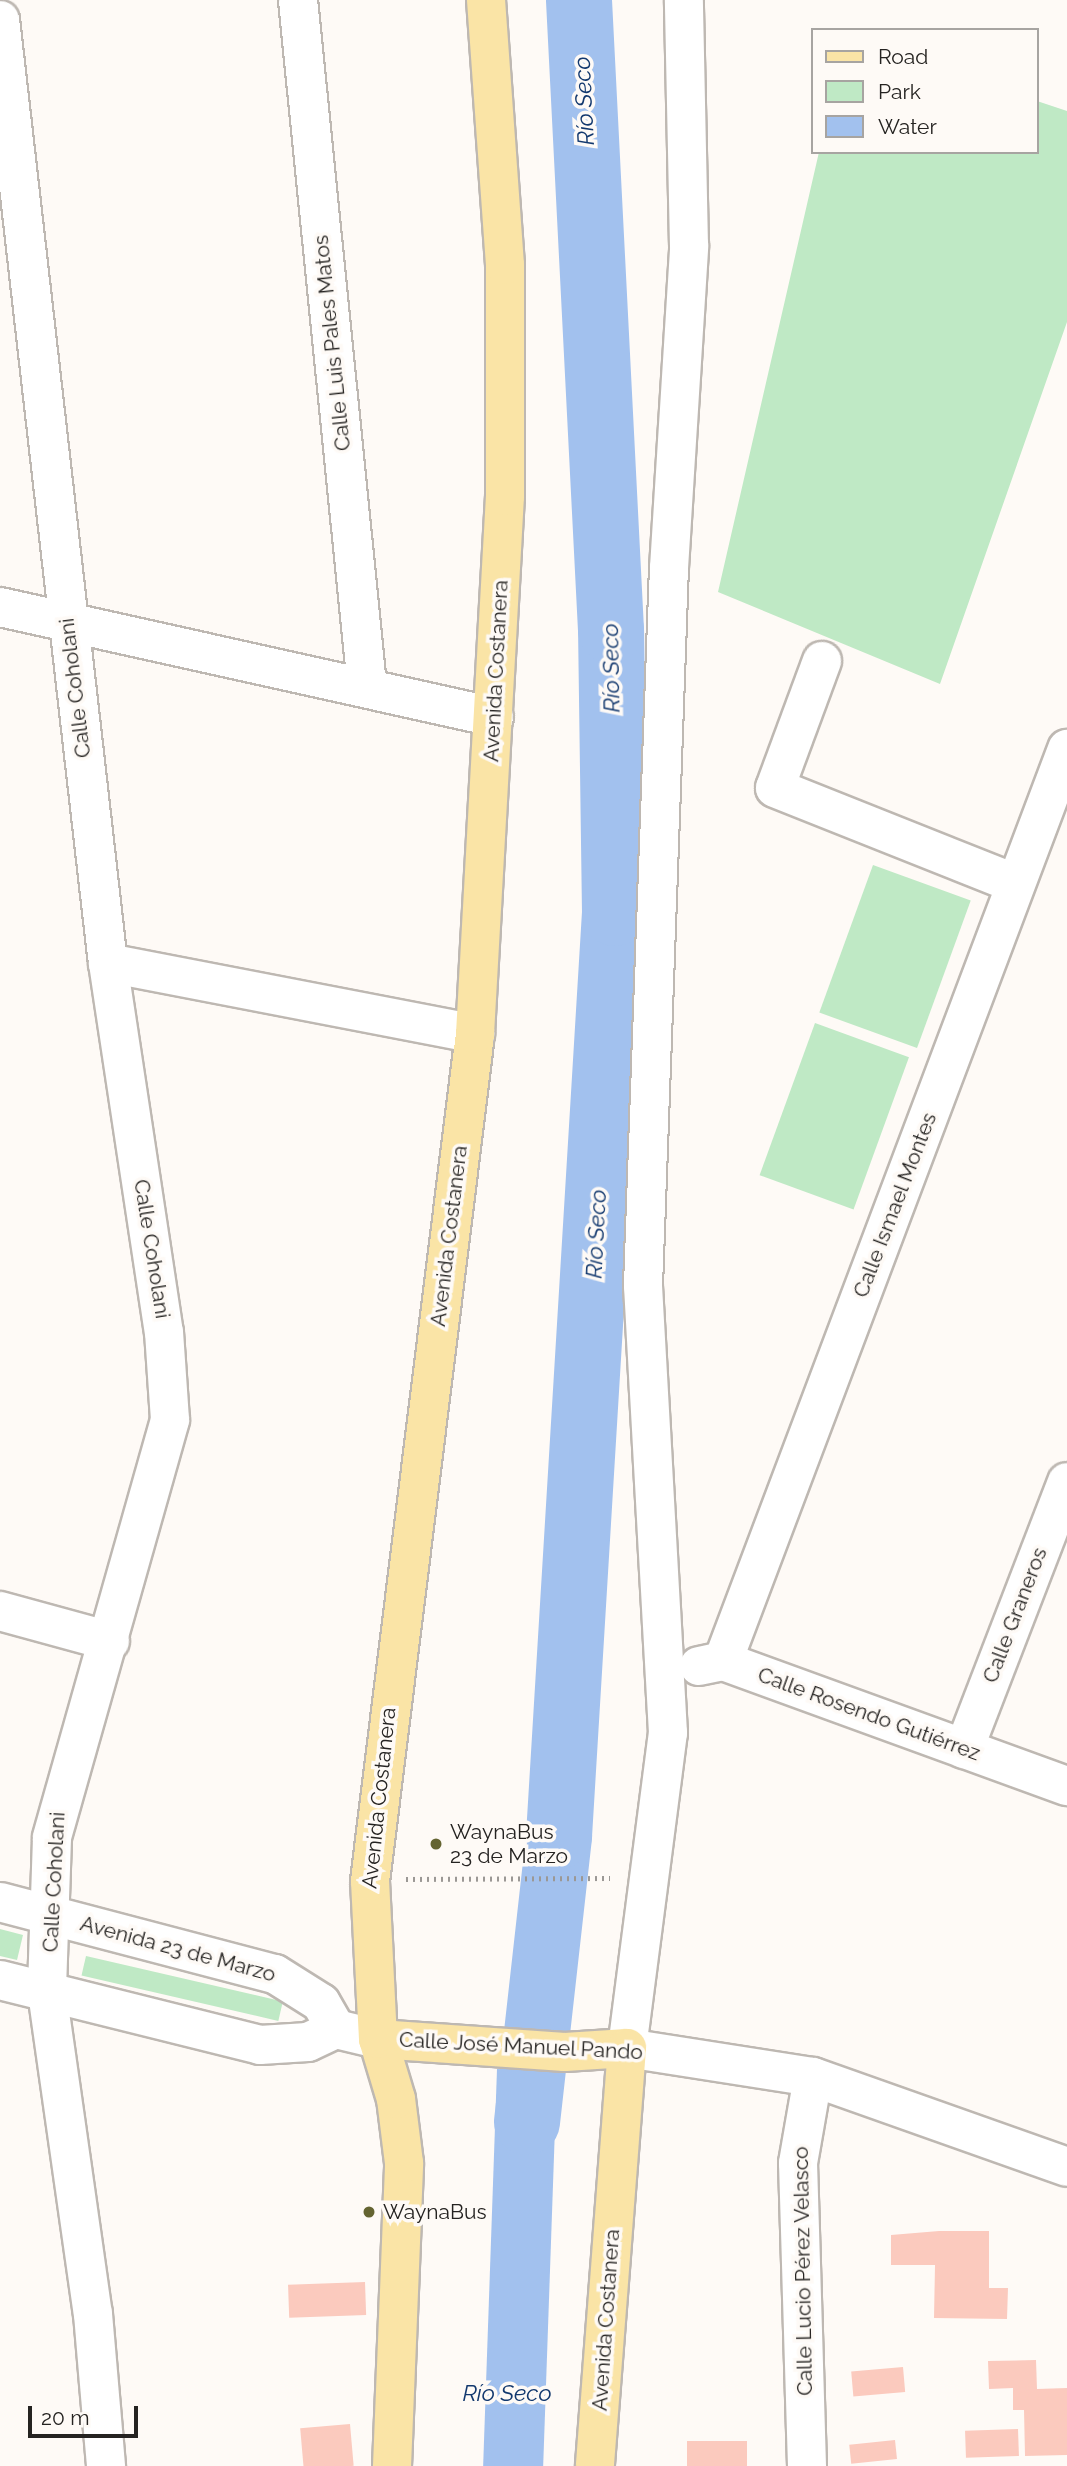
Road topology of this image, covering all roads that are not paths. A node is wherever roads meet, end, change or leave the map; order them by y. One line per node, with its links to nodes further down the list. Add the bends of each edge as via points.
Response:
1 (298, 0): 8 (street, Calle Luis Pales Matos)
2 (486, 0): 9 (main road, Avenida Costanera, via 505,265 505,496)
3 (684, 0): 18 (street, via 689,246 669,568 643,1286 655,1573)
4 (0, 20): 6 (street, Calle Coholani)
5 (0, 607): 6 (street)
6 (67, 625): 8 (street); 12 (street, Calle Coholani)
7 (822, 661): 11 (street, via 775,788)
8 (367, 685): 9 (street)
9 (494, 716): 13 (main road, Avenida Costanera)
10 (1064, 763): 11 (street, Calle Ismael Montes)
11 (1016, 884): 17 (street, Calle Ismael Montes)
12 (108, 963): 13 (street); 16 (street, Calle Coholani, via 164,1332 170,1420)
13 (475, 1034): 26 (main road, Avenida Costanera, via 370,1881)
14 (1067, 1482): 19 (street, Calle Graneros)
15 (0, 1611): 16 (street)
16 (110, 1641): 22 (street, Calle Coholani, via 58,1800)
17 (723, 1661): 18 (street); 19 (street, Calle Rosendo Gutiérrez)
18 (669, 1671): 27 (street, via 668,1733)
19 (964, 1749): 20 (street, Calle Rosendo Gutiérrez)
20 (1067, 1786)
21 (0, 1902): 22 (street, Avenida 23 de Marzo)
22 (52, 1915): 24 (street, Calle Coholani); 25 (street, Avenida 23 de Marzo, via 275,1974 321,2003)
23 (0, 1980): 24 (street)
24 (47, 1992): 25 (street, via 260,2045 308,2042); 30 (street, Calle Coholani, via 93,2314)
25 (336, 2029): 26 (street)
26 (379, 2039): 27 (main road, Calle José Manuel Pando, via 565,2052); 31 (main road, Avenida Costanera, via 396,2099 404,2163)
27 (627, 2048): 28 (street, Calle José Manuel Pando); 32 (main road, Avenida Costanera)
28 (813, 2077): 29 (street, Calle José Manuel Pando); 33 (street, Calle Lucio Pérez Velasco, via 798,2163)
29 (1067, 2167)
30 (106, 2466)
31 (392, 2466)
32 (595, 2466)
33 (807, 2466)

